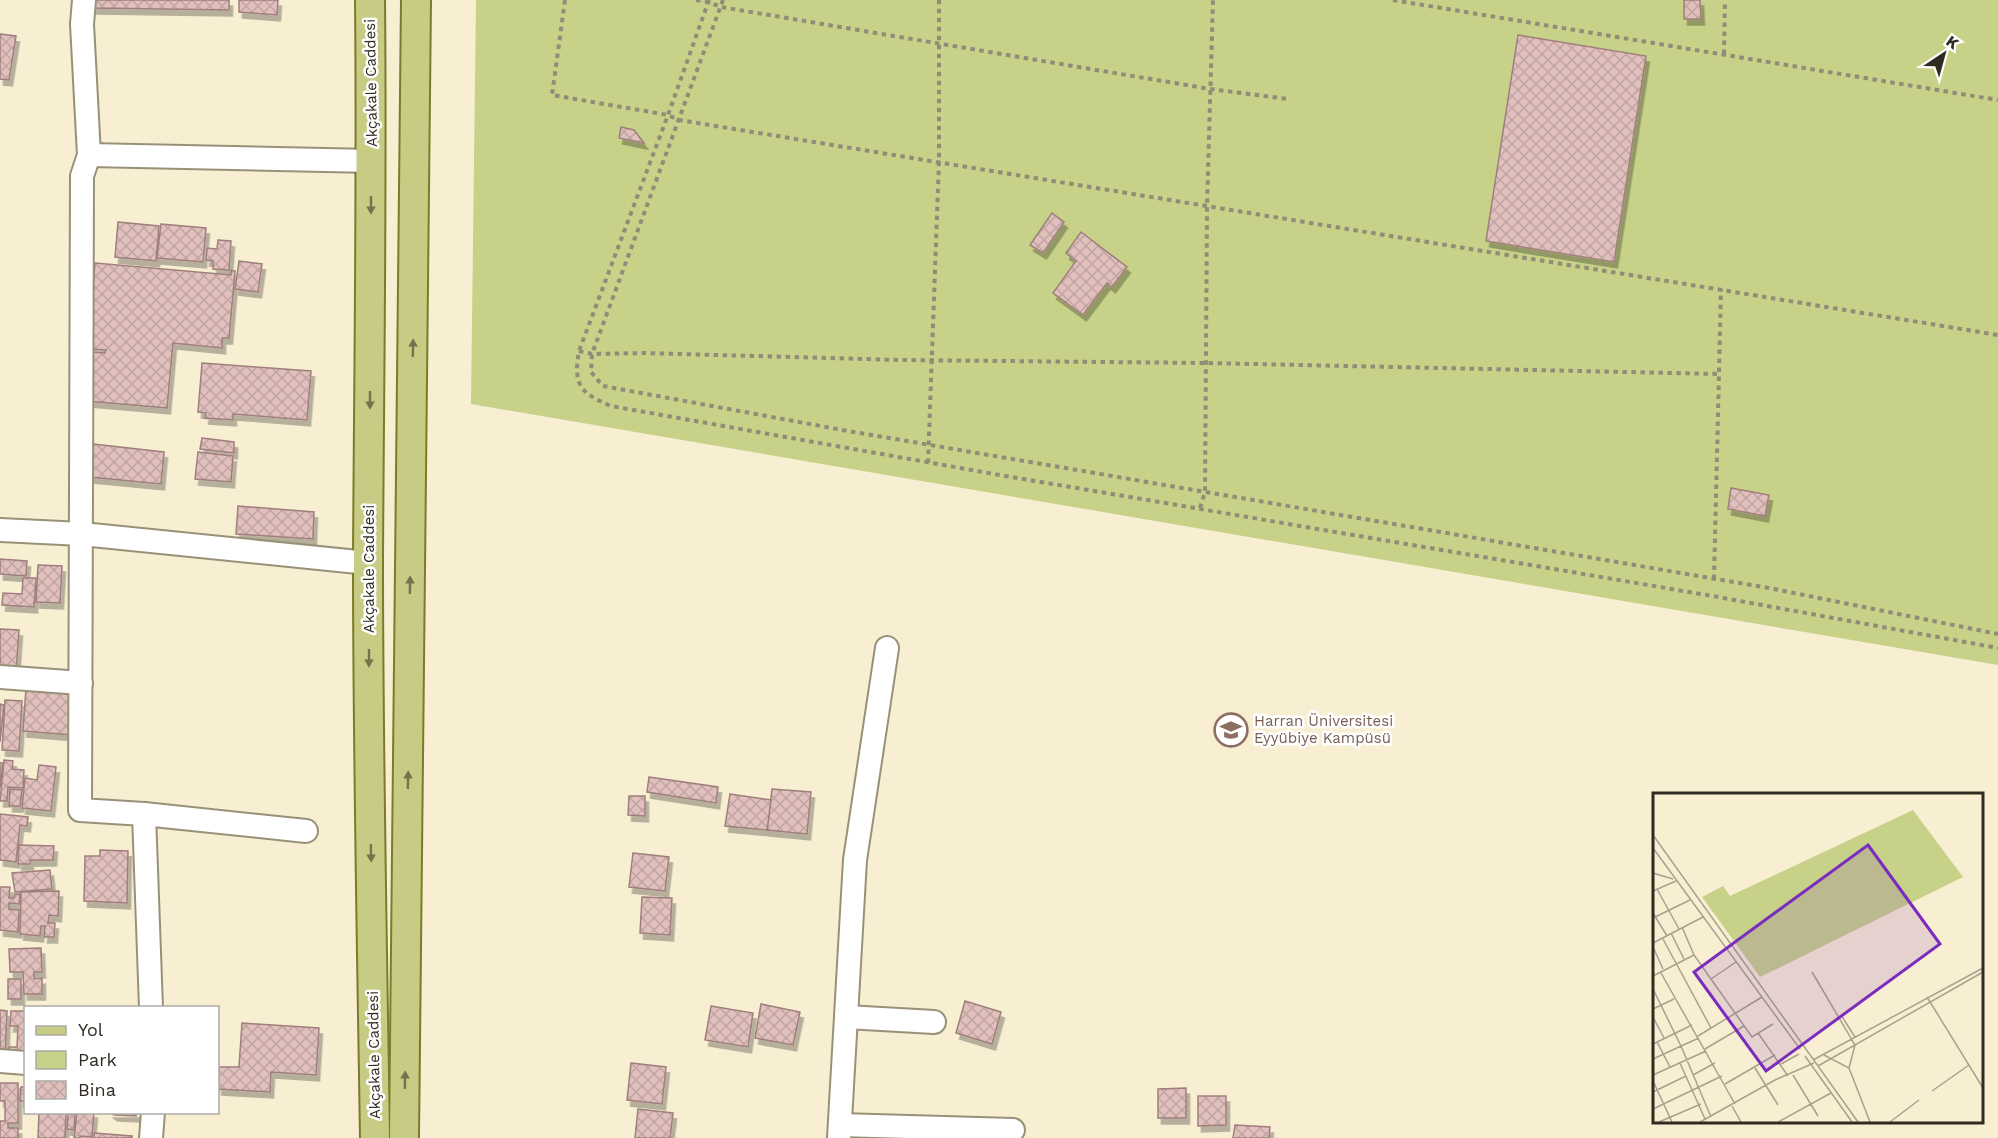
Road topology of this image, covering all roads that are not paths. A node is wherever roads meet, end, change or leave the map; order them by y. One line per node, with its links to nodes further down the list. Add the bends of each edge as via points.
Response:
1 (84, 0): 4 (street)
2 (370, 0): 5 (main road, Akçakale Caddesi)
3 (416, 0): 25 (main road, Akçakale Caddesi, one-way to 3)
4 (89, 155): 5 (street); 7 (street, via 82,176)
5 (372, 161): 8 (main road, Akçakale Caddesi, one-way to 8)
6 (0, 530): 7 (street)
7 (82, 534): 8 (street); 11 (street)
8 (368, 563): 24 (main road, Akçakale Caddesi, one-way to 24)
9 (888, 648): 15 (street, via 855,860)
10 (0, 677): 11 (street)
11 (81, 683): 12 (street, via 80,810)
12 (144, 814): 13 (street); 14 (street)
13 (306, 831)
14 (151, 1006)
15 (846, 1017): 16 (street); 21 (street)
16 (934, 1022)
17 (0, 1061): 18 (street)
18 (24, 1063)
19 (153, 1114): 23 (street)
20 (1013, 1130): 22 (street)
21 (840, 1132): 22 (street)
22 (866, 1132)
23 (151, 1138)
24 (375, 1138)
25 (404, 1138)

